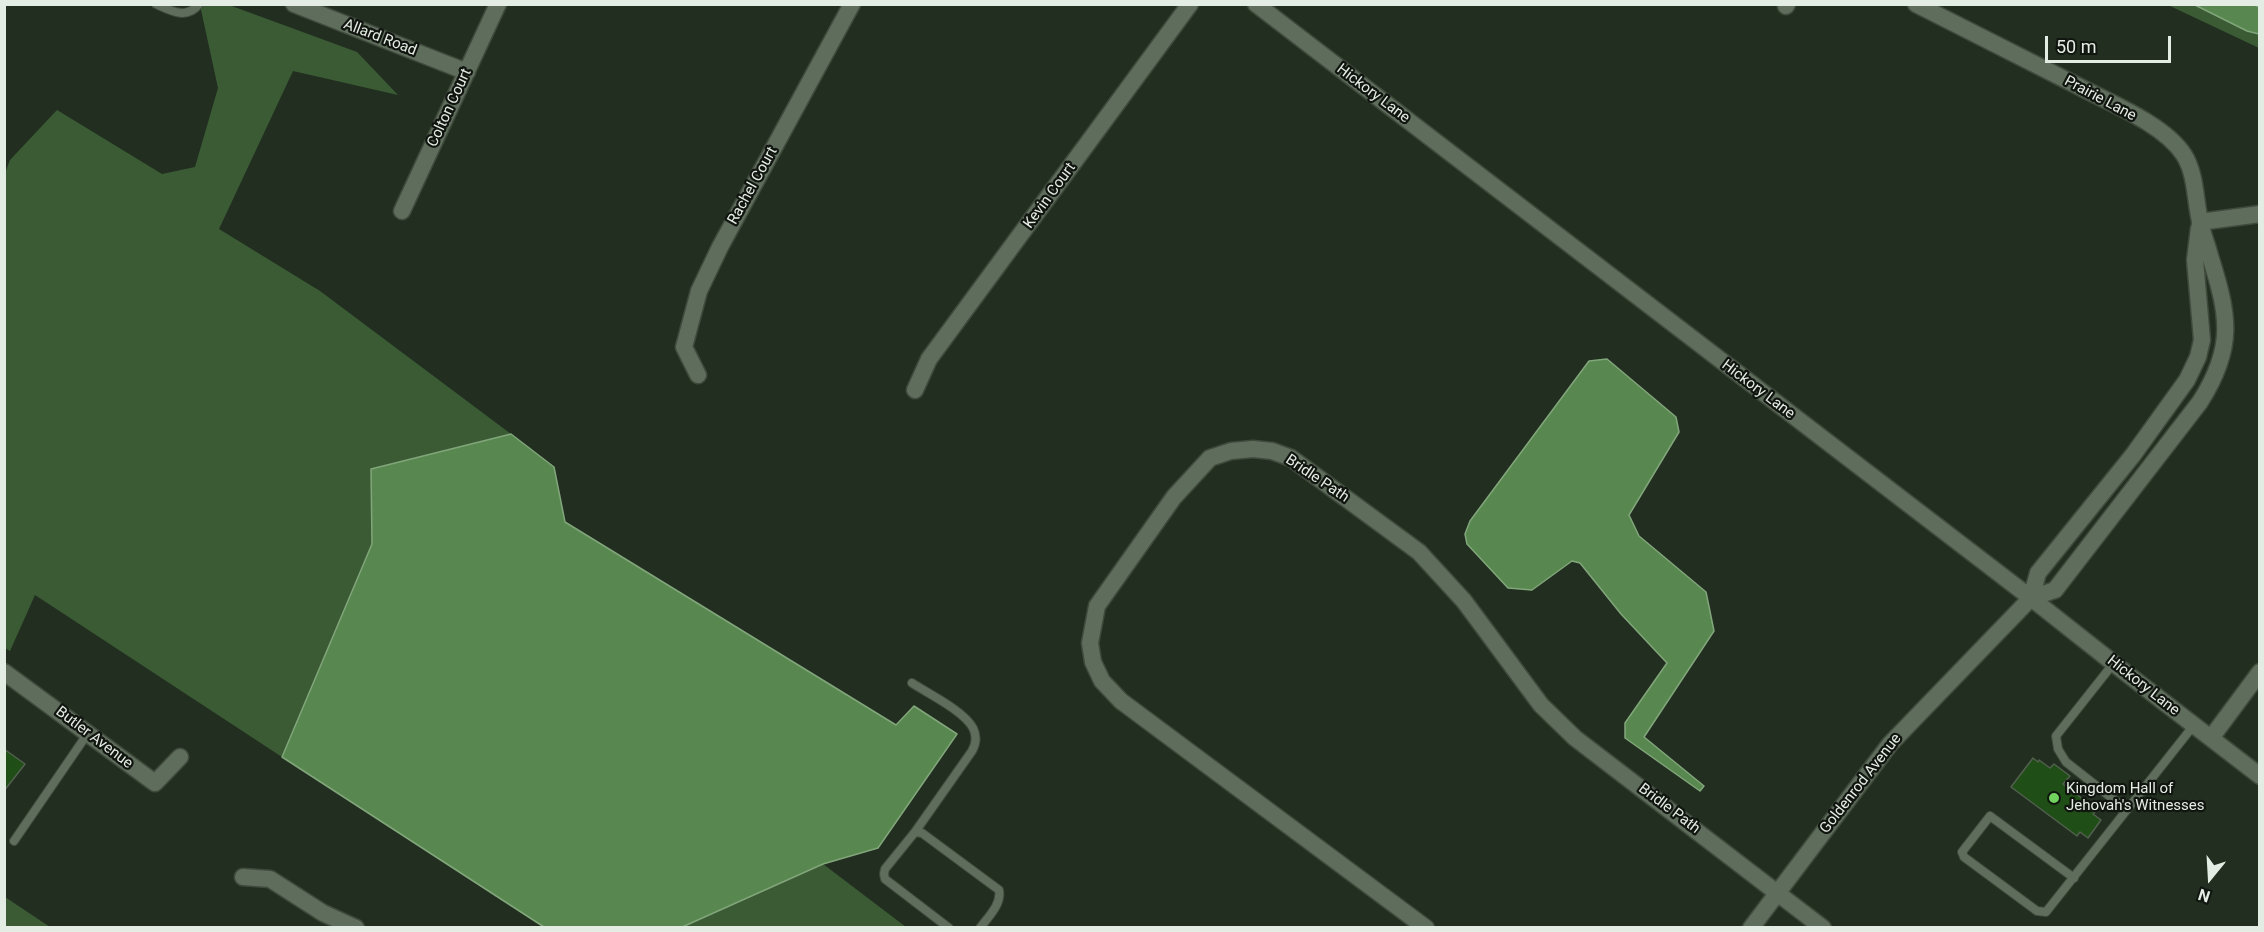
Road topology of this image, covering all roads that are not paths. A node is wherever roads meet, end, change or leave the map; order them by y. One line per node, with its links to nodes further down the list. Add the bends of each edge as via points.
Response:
1 (156, 4): 2 (lane, via 180,15 195,10)
2 (199, 4)
3 (294, 4): 9 (street, Allard Road)
4 (498, 4): 9 (street, Colton Court)
5 (852, 4): 15 (street, Rachel Court, via 699,291 684,347)
6 (1190, 4): 16 (street, Kevin Court, via 929,359)
7 (1256, 4): 19 (street, Hickory Lane)
8 (1916, 4): 12 (street, Prairie Lane, via 2128,112 2167,136 2184,156 2193,178)
9 (466, 72): 10 (street, Colton Court)
10 (402, 211)
11 (2259, 214): 12 (street)
12 (2200, 222): 13 (street, Prairie Lane, via 2194,260 2202,340); 14 (street, Prairie Lane, via 2222,300 2226,332)
13 (2198, 357): 14 (street); 17 (street, Prairie Lane, via 2187,380)
14 (2219, 365): 18 (street, Prairie Lane, via 2200,402)
15 (698, 375)
16 (915, 390)
17 (2133, 455): 18 (street); 19 (street, Prairie Lane, via 2038,573)
18 (2149, 469): 19 (street, Prairie Lane, via 2055,590)
19 (2031, 598): 20 (street, Hickory Lane); 34 (street, Goldenrod Avenue, via 1890,744)
20 (2113, 664): 24 (street, Hickory Lane); 29 (lane, via 2056,736 2066,762)
21 (4, 672): 25 (street, Butler Avenue)
22 (2259, 672): 26 (street)
23 (912, 682): 30 (lane, via 963,717 975,737 972,751)
24 (2194, 725): 26 (street, Hickory Lane); 29 (lane)
25 (88, 733): 27 (street, Butler Avenue, via 155,783); 31 (lane)
26 (2211, 738): 28 (street, Hickory Lane)
27 (180, 758)
28 (2259, 776)
29 (2127, 810): 33 (lane)
30 (915, 832): 36 (lane, via 885,869 885,879); 37 (lane, via 922,833 999,890 998,904)
31 (14, 840)
32 (243, 876): 35 (street, via 270,879 323,913)
33 (2074, 878): 33 (lane, via 2050,909 2042,912 1962,852 1990,816)
34 (1778, 893): 38 (street, Bridle Path, via 1575,738 1541,705 1464,601 1419,552 1291,459 1253,449 1210,458 1174,497 1097,606 1090,643 1093,662 1102,681 1121,701); 39 (street, Goldenrod Avenue); 40 (street, Bridle Path)
35 (356, 927)
36 (949, 927)
37 (980, 927)
38 (1426, 927)
39 (1751, 927)
40 (1823, 927)

